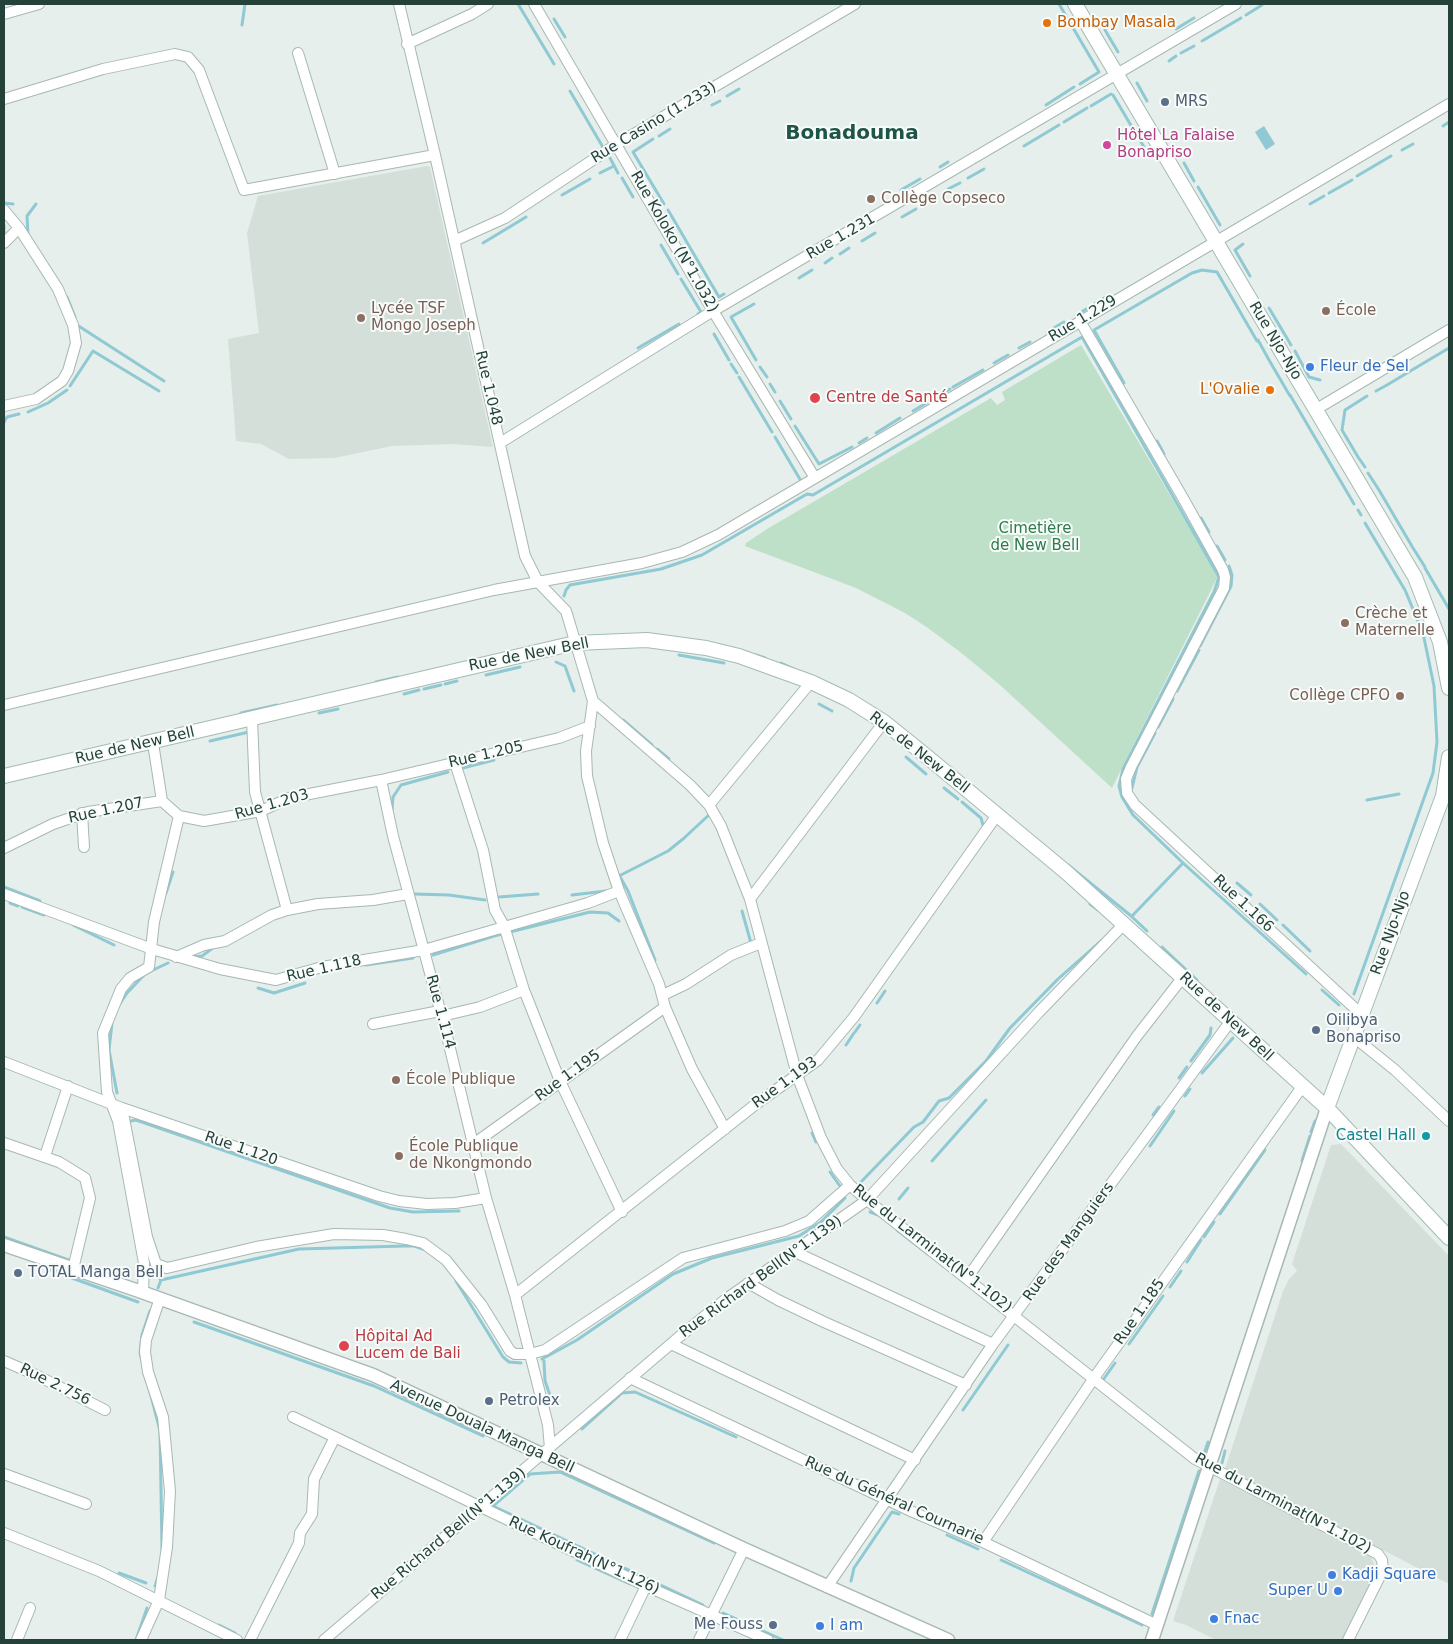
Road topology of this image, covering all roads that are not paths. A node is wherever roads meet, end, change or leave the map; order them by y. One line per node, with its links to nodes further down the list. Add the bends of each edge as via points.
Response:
1 (39, 4): 8 (street)
2 (399, 4): 9 (street, Rue 1.048)
3 (488, 4): 9 (street)
4 (534, 4): 14 (street, Rue Koloko (N°1.032))
5 (855, 4): 14 (street, Rue Casino (1.233))
6 (1075, 4): 11 (main road, Rue Njo-Njo)
7 (1236, 4): 11 (street, Rue 1.231)
8 (4, 14)
9 (407, 44): 15 (street, Rue 1.048)
10 (298, 53): 16 (street)
11 (1116, 74): 20 (main road, Rue Njo-Njo); 22 (street, Rue 1.231)
12 (4, 99): 16 (street, via 103,69 175,54 188,57 199,70 244,190)
13 (1449, 104): 20 (street, Rue 1.229)
14 (617, 144): 19 (street, Rue Casino (1.233), via 505,218); 22 (street, Rue Koloko (N°1.032))
15 (435, 155): 16 (street); 19 (street, Rue 1.048)
16 (335, 174)
17 (4, 210): 18 (street)
18 (19, 228): 21 (street); 25 (street, via 58,290 73,325 76,343 62,381 36,399)
19 (454, 241): 27 (street, Rue 1.048)
20 (1216, 242): 23 (street, Rue 1.229); 26 (main road, Rue Njo-Njo)
21 (4, 243)
22 (713, 311): 27 (street, Rue 1.231); 28 (street, Rue Koloko (N°1.032))
23 (1080, 321): 28 (street, Rue 1.229); 68 (street, Rue 1.166, via 1192,514 1225,578 1224,588 1131,767 1126,780 1127,793 1135,805)
24 (1449, 330): 26 (street)
25 (4, 406)
26 (1316, 410): 32 (main road, Rue Njo-Njo, via 1415,578 1440,642)
27 (500, 443): 29 (street, Rue 1.048, via 525,556)
28 (815, 478): 29 (street, Rue 1.229, via 718,534 671,556)
29 (538, 582): 30 (street, Rue 1.048, via 566,611); 34 (street, Rue 1.229)
30 (575, 643): 31 (main road, Rue de New Bell, via 647,640 706,648); 33 (street); 35 (main road, Rue de New Bell)
31 (811, 682): 36 (main road, Rue de New Bell); 45 (street)
32 (1449, 688)
33 (593, 701): 37 (street); 45 (street, Rue du Larminat(N°1.102), via 667,763)
34 (4, 705)
35 (252, 719): 38 (main road, Rue de New Bell); 46 (street, via 254,784)
36 (884, 722): 48 (main road, Rue de New Bell); 55 (street)
37 (590, 726): 40 (street, Rue 1.205, via 559,738); 52 (street, via 587,776 603,843)
38 (153, 743): 41 (main road, Rue de New Bell); 44 (street)
39 (1449, 757): 43 (main road, Rue Njo-Njo)
40 (455, 762): 42 (street, Rue 1.205); 58 (street, via 483,850 495,910)
41 (4, 776)
42 (381, 780): 46 (street, Rue 1.203, via 289,798); 54 (street, Rue 1.114)
43 (1446, 791): 68 (main road, Rue Njo-Njo)
44 (162, 801): 47 (street, Rue 1.207); 49 (street, Rue 1.207)
45 (709, 806): 55 (street, Rue du Larminat(N°1.102), via 730,846)
46 (261, 811): 49 (street, Rue 1.203, via 204,821); 56 (street)
47 (82, 813): 50 (street); 51 (street, Rue 1.207)
48 (997, 815): 57 (main road, Rue de New Bell); 73 (street, Rue 1.193, via 854,1017 818,1060)
49 (179, 816): 60 (street, via 154,922)
50 (84, 847)
51 (4, 848)
52 (619, 891): 58 (street, Rue 1.118, via 588,904); 65 (street)
53 (4, 894): 60 (street, Rue 1.118)
54 (408, 894): 56 (street); 61 (street, Rue 1.114)
55 (750, 899): 59 (street, Rue du Larminat(N°1.102))
56 (287, 910): 62 (street, via 225,941 204,945)
57 (1125, 923): 63 (main road, Rue de New Bell); 87 (street, Rue Richard Bell(N°1.139))
58 (504, 926): 61 (street, Rue 1.118); 64 (street)
59 (761, 943): 65 (street, via 732,955); 73 (street, Rue du Larminat(N°1.102))
60 (152, 949): 62 (street, Rue 1.118); 77 (street, via 149,966 120,988 104,1025 107,1092)
61 (424, 950): 62 (street, Rue 1.118, via 322,967 276,980); 67 (street, Rue 1.114)
62 (176, 957)
63 (1183, 977): 69 (main road, Rue de New Bell); 93 (street, via 1137,1036)
64 (524, 990): 67 (street, via 489,1004); 74 (street)
65 (662, 995): 66 (street)
66 (665, 1007): 74 (street, Rue 1.195); 81 (street)
67 (441, 1014): 70 (street); 83 (street, Rue 1.114)
68 (1361, 1014): 71 (main road, Rue Njo-Njo)
69 (1230, 1022): 76 (main road, Rue de New Bell); 98 (street, Rue des Manguiers)
70 (373, 1024)
71 (1354, 1037): 79 (main road, Rue Njo-Njo); 80 (street)
72 (4, 1062): 75 (street, Rue 1.120)
73 (797, 1075): 81 (street, Rue 1.193); 85 (street, Rue du Larminat(N°1.102), via 829,1154)
74 (560, 1081): 83 (street, Rue 1.195); 88 (street)
75 (68, 1086): 77 (street, Rue 1.120); 84 (street)
76 (1302, 1087): 79 (main road, Rue de New Bell); 104 (street, Rue 1.185)
77 (111, 1103): 78 (street, Rue 1.120); 95 (street, via 118,1121 144,1263)
78 (122, 1108): 86 (street, Rue 1.120, via 399,1201 427,1204); 101 (street, via 148,1237 156,1264 162,1268 334,1234 406,1239 423,1243 446,1260 481,1304 510,1351)
79 (1327, 1108): 89 (main road, Rue de New Bell); 111 (street)
80 (1449, 1121)
81 (724, 1130): 88 (street, Rue 1.193)
82 (4, 1143): 84 (street)
83 (472, 1145): 86 (street, Rue 1.114)
84 (45, 1156): 92 (street, via 83,1175 87,1184 90,1198)
85 (850, 1185): 87 (street, Rue du Larminat(N°1.102)); 101 (street, via 809,1221 786,1231 683,1258 545,1350)
86 (486, 1198): 96 (street, Rue 1.114)
87 (867, 1200): 91 (street, Rue Richard Bell(N°1.139)); 93 (street, Rue du Larminat(N°1.102))
88 (622, 1212): 96 (street, Rue 1.193)
89 (1449, 1238)
90 (4, 1245): 92 (street, Avenue Douala Manga Bell)
91 (793, 1251): 94 (street, Rue Richard Bell(N°1.139)); 100 (street)
92 (73, 1269): 95 (street, Avenue Douala Manga Bell)
93 (968, 1277): 98 (street, Rue du Larminat(N°1.102))
94 (748, 1283): 99 (street, Rue Richard Bell(N°1.139)); 105 (street, via 801,1311)
95 (143, 1292): 97 (street, Avenue Douala Manga Bell)
96 (515, 1295): 101 (street, Rue 1.114)
97 (160, 1298): 109 (street, Avenue Douala Manga Bell, via 354,1368); 121 (street, via 145,1352 163,1417 170,1491 166,1561)
98 (1016, 1315): 100 (street, Rue des Manguiers); 104 (street, Rue du Larminat(N°1.102))
99 (671, 1344): 103 (street, Rue Richard Bell(N°1.139)); 110 (street)
100 (993, 1344): 105 (street, Rue des Manguiers)
101 (530, 1354): 109 (street, Rue 1.114, via 548,1425)
102 (4, 1361): 106 (street, Rue 2.756)
103 (630, 1378): 109 (street, Rue Richard Bell(N°1.139)); 113 (street, Rue du Général Cournarie)
104 (1094, 1378): 111 (street, Rue du Larminat(N°1.102)); 117 (street, Rue 1.185)
105 (966, 1385): 110 (street, Rue des Manguiers)
106 (105, 1410)
107 (293, 1417): 108 (street, Rue Koufrah(N°1.126))
108 (335, 1437): 115 (street, Rue Koufrah(N°1.126)); 128 (street, via 314,1479 312,1514)
109 (546, 1451): 115 (street, Rue Richard Bell(N°1.139)); 118 (street, Avenue Douala Manga Bell)
110 (915, 1460): 113 (street, Rue des Manguiers)
111 (1209, 1468): 124 (street); 135 (street, Rue du Larminat(N°1.102), via 1378,1554 1383,1570)
112 (4, 1474): 114 (street)
113 (888, 1500): 117 (street, Rue du Général Cournarie); 120 (street, Rue des Manguiers)
114 (86, 1504)
115 (482, 1507): 119 (street, Rue Koufrah(N°1.126)); 129 (street, Rue Richard Bell(N°1.139))
116 (4, 1533): 121 (street, via 99,1570)
117 (984, 1542): 124 (street, Rue du Général Cournarie)
118 (744, 1549): 120 (street, Avenue Douala Manga Bell); 123 (street)
119 (646, 1586): 123 (street, Rue Koufrah(N°1.126)); 130 (street)
120 (827, 1587): 133 (street, Avenue Douala Manga Bell)
121 (159, 1600): 126 (street); 127 (street)
122 (30, 1608): 125 (street)
123 (711, 1616): 131 (street); 132 (street, Rue Koufrah(N°1.126))
124 (1157, 1625): 134 (street)
125 (17, 1640)
126 (141, 1640)
127 (237, 1640)
128 (250, 1640)
129 (324, 1640)
130 (620, 1640)
131 (699, 1640)
132 (768, 1640)
133 (948, 1640)
134 (1152, 1640)
135 (1348, 1640)

